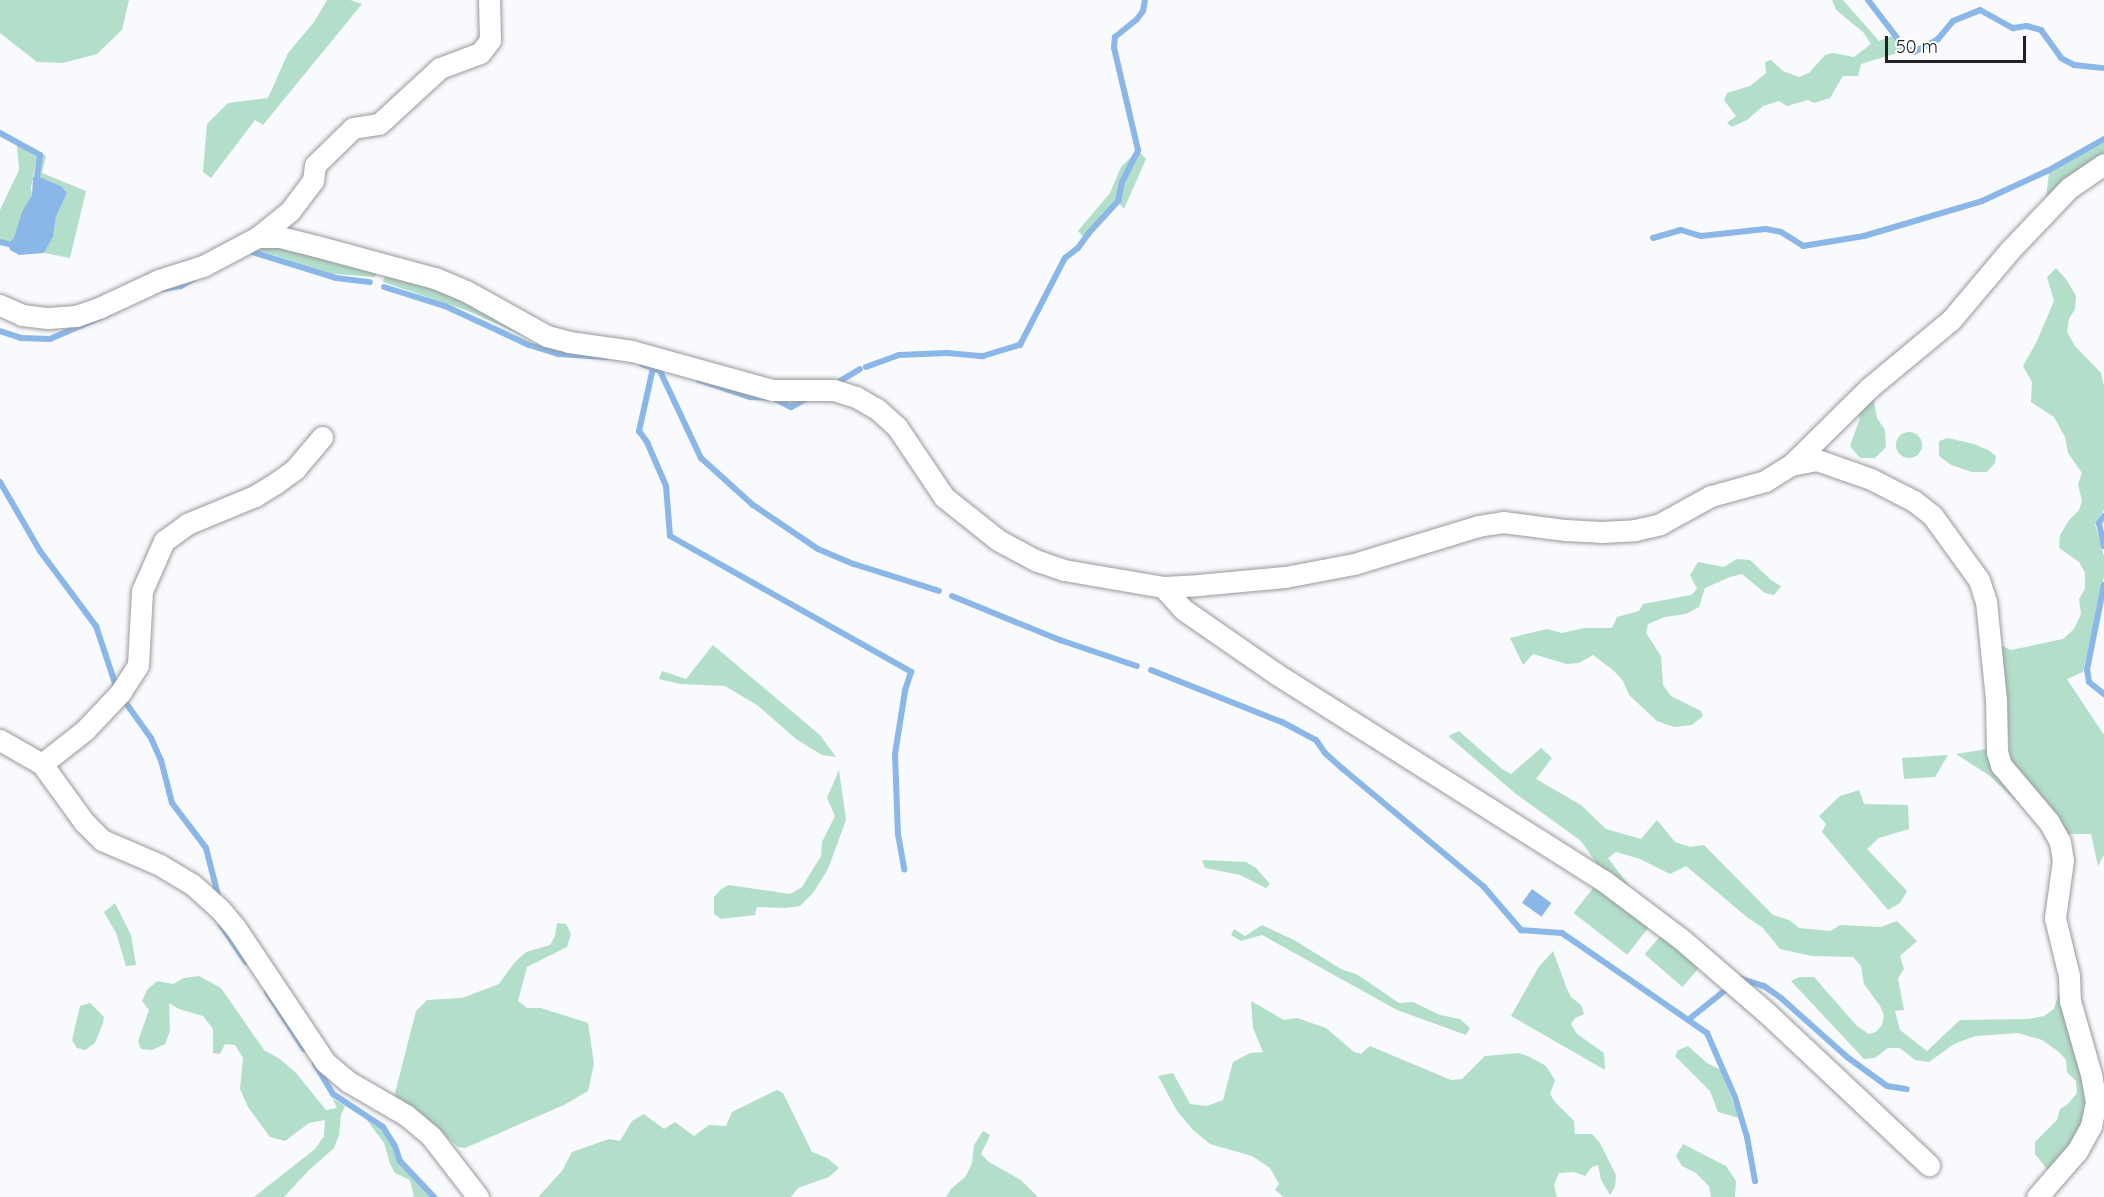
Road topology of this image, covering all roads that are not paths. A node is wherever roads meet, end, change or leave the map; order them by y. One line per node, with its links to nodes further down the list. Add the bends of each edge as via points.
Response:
1 (489, 0): 3 (street, via 490,40 480,53 440,68 379,124 353,128 315,165 313,181 290,211)
2 (2104, 164): 6 (street, via 2062,195 1951,320 1869,388)
3 (258, 237): 4 (street, via 203,266 159,280 76,316 22,315); 7 (street, via 280,237 435,278 547,336 569,342 632,351 773,390 834,390 856,397 897,427 944,497 998,540 1064,570)
4 (0, 305)
5 (322, 437): 9 (street, via 295,469 276,483 255,496 187,524 164,541 142,591 138,665 120,693 85,730)
6 (1791, 465): 7 (street, via 1765,481 1711,496 1660,524 1635,530 1577,531 1503,522 1353,564 1285,577); 12 (street, via 1817,460 1871,479 1914,501 1932,515 1979,580 1986,601 2001,765 2049,822 2060,842 2064,860 2055,918 2069,976 2070,1001 2096,1102 2091,1126 2077,1151)
7 (1163, 587): 10 (street, via 1184,610 1278,675 1604,881 1680,938 1768,1014)
8 (0, 740): 9 (street)
9 (42, 764): 11 (street, via 102,840 160,865 192,884 219,908 326,1062 349,1082 406,1115 431,1136)
10 (1929, 1166)
11 (478, 1197)
12 (2037, 1197)

